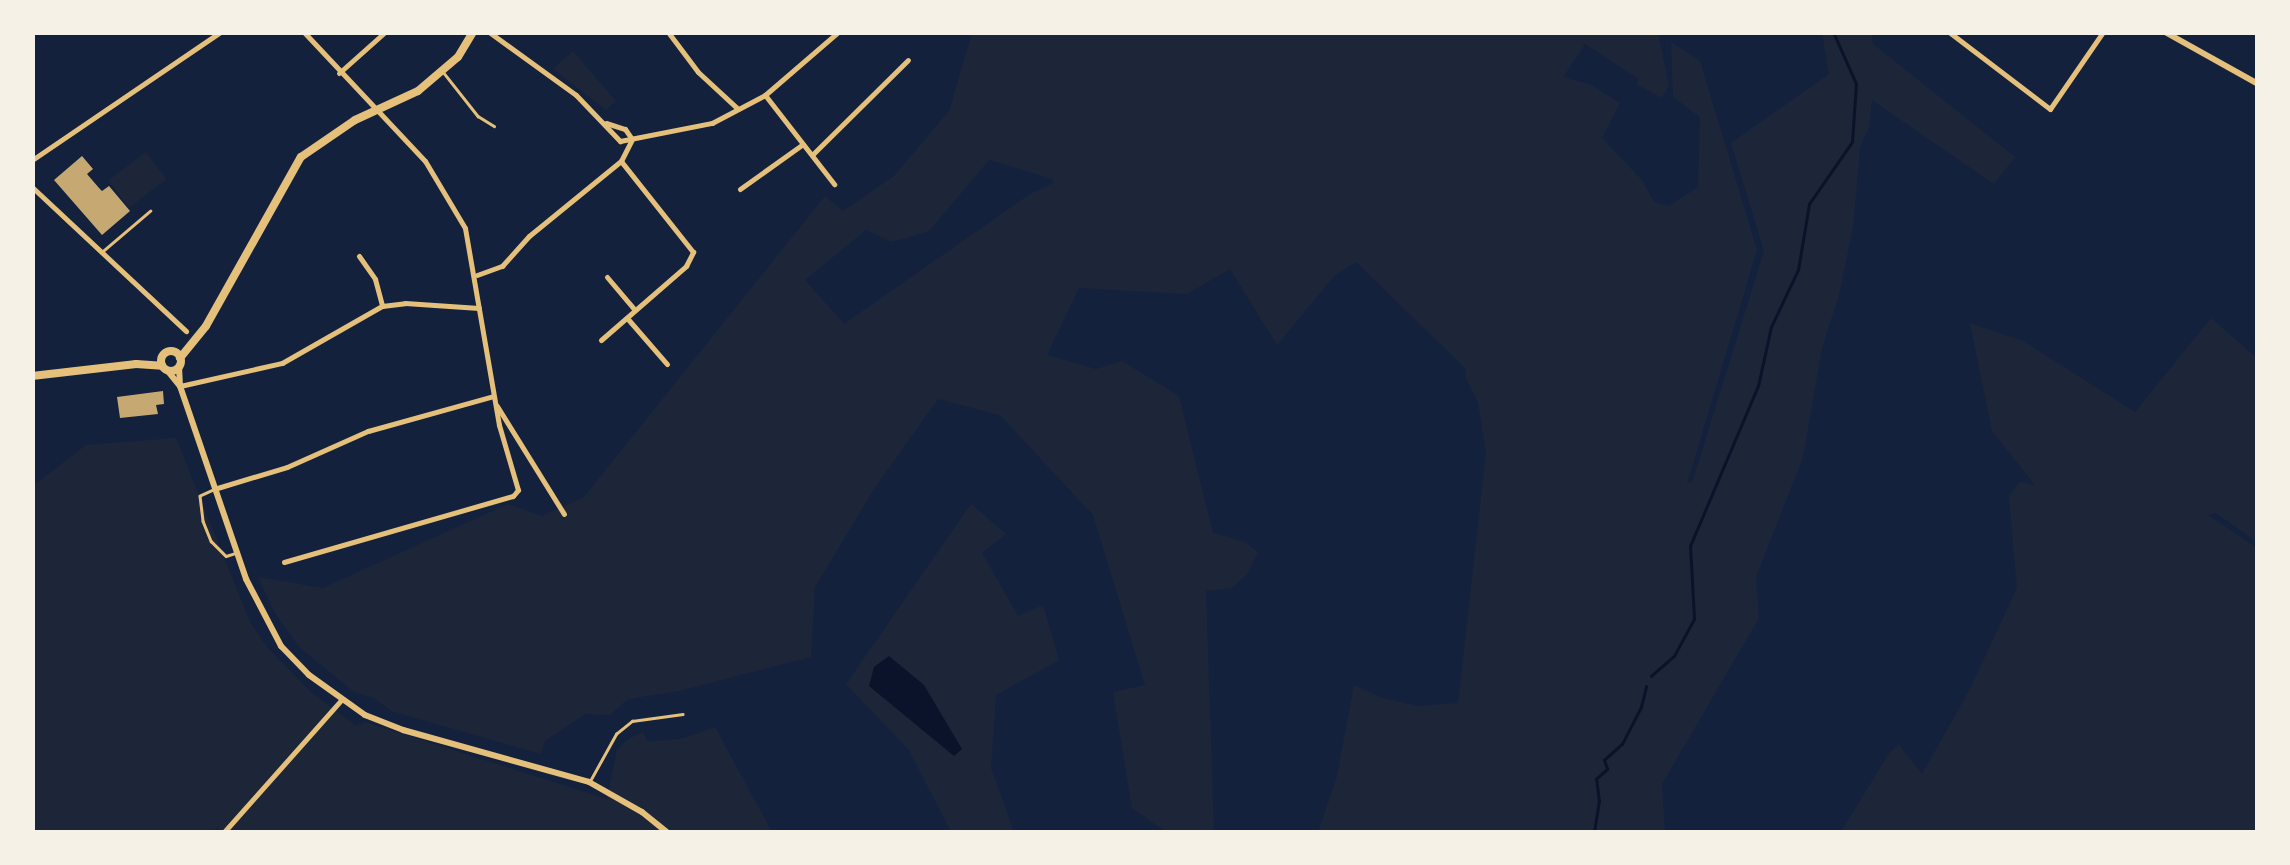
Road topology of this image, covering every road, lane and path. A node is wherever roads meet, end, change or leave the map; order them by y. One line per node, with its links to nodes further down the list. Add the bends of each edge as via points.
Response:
1 (220, 32): 22 (street)
2 (304, 32): 13 (street)
3 (384, 32): 13 (street)
4 (473, 32): 12 (main road)
5 (489, 32): 19 (street, via 576,95 620,141)
6 (668, 32): 16 (street)
7 (838, 32): 15 (street)
8 (1949, 32): 9 (street, via 2050,110)
9 (2103, 32)
10 (2164, 32): 14 (street)
11 (908, 60): 21 (street)
12 (443, 72): 17 (main road); 18 (lane)
13 (339, 73): 17 (street)
14 (2258, 84)
15 (764, 95): 16 (street); 20 (street)
16 (738, 109): 19 (street, via 691,130)
17 (377, 111): 30 (street, via 448,192); 38 (main road, via 302,157 200,335)
18 (494, 126)
19 (632, 138): 23 (street)
20 (804, 144): 21 (street); 26 (street)
21 (812, 155): 24 (street)
22 (32, 160)
23 (621, 161): 30 (street, via 538,227 502,266); 34 (street, via 693,252)
24 (834, 184)
25 (32, 187): 28 (street)
26 (740, 189)
27 (150, 211): 28 (lane)
28 (102, 252): 36 (street)
29 (359, 256): 32 (street)
30 (476, 275): 33 (street)
31 (607, 276): 34 (street)
32 (382, 306): 33 (street); 42 (street, via 282,363)
33 (480, 308): 43 (street)
34 (635, 310): 35 (street)
35 (627, 318): 37 (street); 40 (street)
36 (186, 332)
37 (601, 340)
38 (178, 359): 39 (main road); 39 (main road); 42 (street)
39 (164, 364): 41 (main road); 42 (street)
40 (667, 364)
41 (32, 376)
42 (180, 386): 45 (street)
43 (493, 396): 44 (street); 45 (street, via 368,432)
44 (496, 404): 46 (street); 48 (street, via 518,490 513,496)
45 (214, 489): 47 (street); 47 (lane, via 200,496 203,521 226,556)
46 (564, 514)
47 (237, 552): 49 (street, via 281,646)
48 (284, 562)
49 (342, 699): 51 (street, via 403,730); 52 (street)
50 (683, 714): 51 (lane, via 632,721 616,734)
51 (589, 782): 55 (street)
52 (224, 832)
53 (430, 832): 54 (street)
54 (476, 832)
55 (668, 832)

